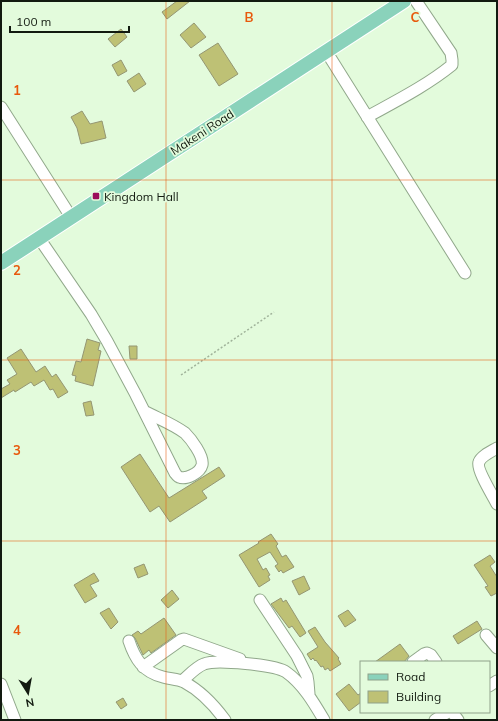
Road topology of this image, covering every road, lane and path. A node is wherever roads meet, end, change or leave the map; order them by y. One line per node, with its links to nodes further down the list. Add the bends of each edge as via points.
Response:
1 (404, 1): 3 (main road, Makeni Road)
2 (416, 1): 5 (street, via 451,53 452,65 440,75)
3 (326, 51): 5 (street); 6 (main road, Makeni Road)
4 (1, 107): 6 (street)
5 (367, 117): 9 (street)
6 (72, 217): 7 (main road, Makeni Road)
7 (39, 238): 8 (main road, Makeni Road); 12 (street, via 91,314)
8 (1, 263)
9 (466, 273)
10 (274, 312): 11 (path)
11 (181, 375)
12 (144, 410): 12 (street, via 185,433 201,457 200,470 185,478 175,473)
13 (497, 448): 14 (street, via 483,457 479,465)
14 (497, 504)
15 (260, 600): 25 (street, via 297,656 307,676)
16 (486, 635): 18 (street)
17 (128, 641): 22 (street)
18 (497, 648)
19 (415, 661): 20 (street, via 427,653)
20 (435, 661)
21 (255, 665): 22 (street, via 184,639); 23 (street, via 209,662); 25 (street, via 285,671)
22 (143, 667): 23 (street, via 161,677)
23 (182, 681): 28 (street, via 197,689)
24 (1, 684): 27 (street)
25 (308, 694): 29 (street)
26 (446, 713): 30 (street)
27 (15, 720)
28 (226, 720)
29 (324, 720)
30 (436, 720)

